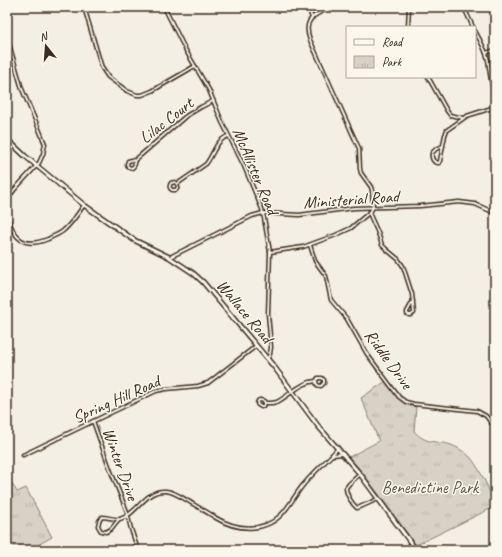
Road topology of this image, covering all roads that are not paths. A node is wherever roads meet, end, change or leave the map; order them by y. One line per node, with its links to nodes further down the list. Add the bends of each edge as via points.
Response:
1 (84, 7): 16 (street, via 102,68 108,76 132,94 147,94)
2 (164, 7): 16 (street, McAllister Road)
3 (308, 7): 7 (street)
4 (332, 7): 7 (street)
5 (409, 7): 8 (street)
6 (464, 7): 9 (street)
7 (312, 18): 31 (street, via 308,27 309,37 358,144 360,171 372,188)
8 (408, 26)
9 (473, 26)
10 (476, 33): 13 (street)
11 (7, 37): 14 (street)
12 (495, 50): 13 (street)
13 (486, 53): 18 (street)
14 (12, 57): 15 (street); 26 (street, via 44,144 43,154)
15 (7, 59)
16 (195, 66): 19 (street, McAllister Road)
17 (429, 78): 21 (street, via 448,113)
18 (495, 94)
19 (213, 101): 22 (street, McAllister Road); 25 (street, Lilac Court, via 186,116)
20 (495, 107): 21 (street)
21 (464, 118): 24 (street, via 447,130)
22 (228, 136): 27 (street, via 222,138 206,164); 32 (street, McAllister Road, via 244,166)
23 (7, 139): 26 (street, Wallace Road)
24 (443, 146): 24 (street, via 432,153 436,163 440,161)
25 (134, 161): 25 (street, Lilac Court, via 134,166 128,167 128,161)
26 (36, 166): 29 (street, via 14,189); 30 (street, Wallace Road)
27 (177, 184): 27 (street, via 175,182 169,186 176,190)
28 (495, 194): 34 (street)
29 (7, 204)
30 (84, 205): 35 (street, via 65,229 36,243 21,240 14,232); 38 (street, Wallace Road, via 134,240)
31 (373, 208): 32 (street, Ministerial Road, via 299,215); 33 (street); 34 (street, Ministerial Road, via 463,202 475,204)
32 (263, 213): 37 (street, McAllister Road); 38 (street, Ministerial Road)
33 (369, 213): 36 (street, via 346,231); 39 (street, via 382,245 402,264)
34 (494, 213)
35 (7, 216)
36 (310, 245): 37 (street); 46 (street, Riddle Drive, via 315,261 326,276 331,300 350,323 367,354 401,399 414,404 477,411 486,416)
37 (270, 252): 41 (street, McAllister Road, via 268,314 271,347)
38 (169, 257): 40 (street, Wallace Road, via 203,282)
39 (413, 301): 39 (street, via 414,313 409,316 407,311)
40 (257, 345): 41 (street, Wallace Road); 45 (street, Spring Hill Road, via 208,383 156,391)
41 (268, 358): 43 (street, Wallace Road)
42 (316, 381): 42 (street, via 321,378 324,383 320,386); 43 (street, via 306,383)
43 (293, 391): 44 (street, via 278,402); 47 (street, Wallace Road, via 316,424)
44 (265, 403)
45 (93, 421): 49 (street, Spring Hill Road); 53 (street, Winter Drive)
46 (495, 428)
47 (338, 448): 48 (street, Wallace Road); 50 (street)
48 (343, 454): 50 (street); 51 (street, Wallace Road)
49 (23, 455)
50 (332, 455): 53 (street, via 305,483 281,514 262,526 246,528 231,525 166,491 151,494)
51 (360, 474): 52 (street, Wallace Road); 52 (street, via 346,488 346,493 354,506 360,508)
52 (379, 499): 56 (street, Wallace Road)
53 (128, 515): 54 (street); 55 (street, Winter Drive)
54 (119, 519): 54 (street, via 106,532 101,531 98,526 102,517)
55 (138, 550)
56 (416, 550)

